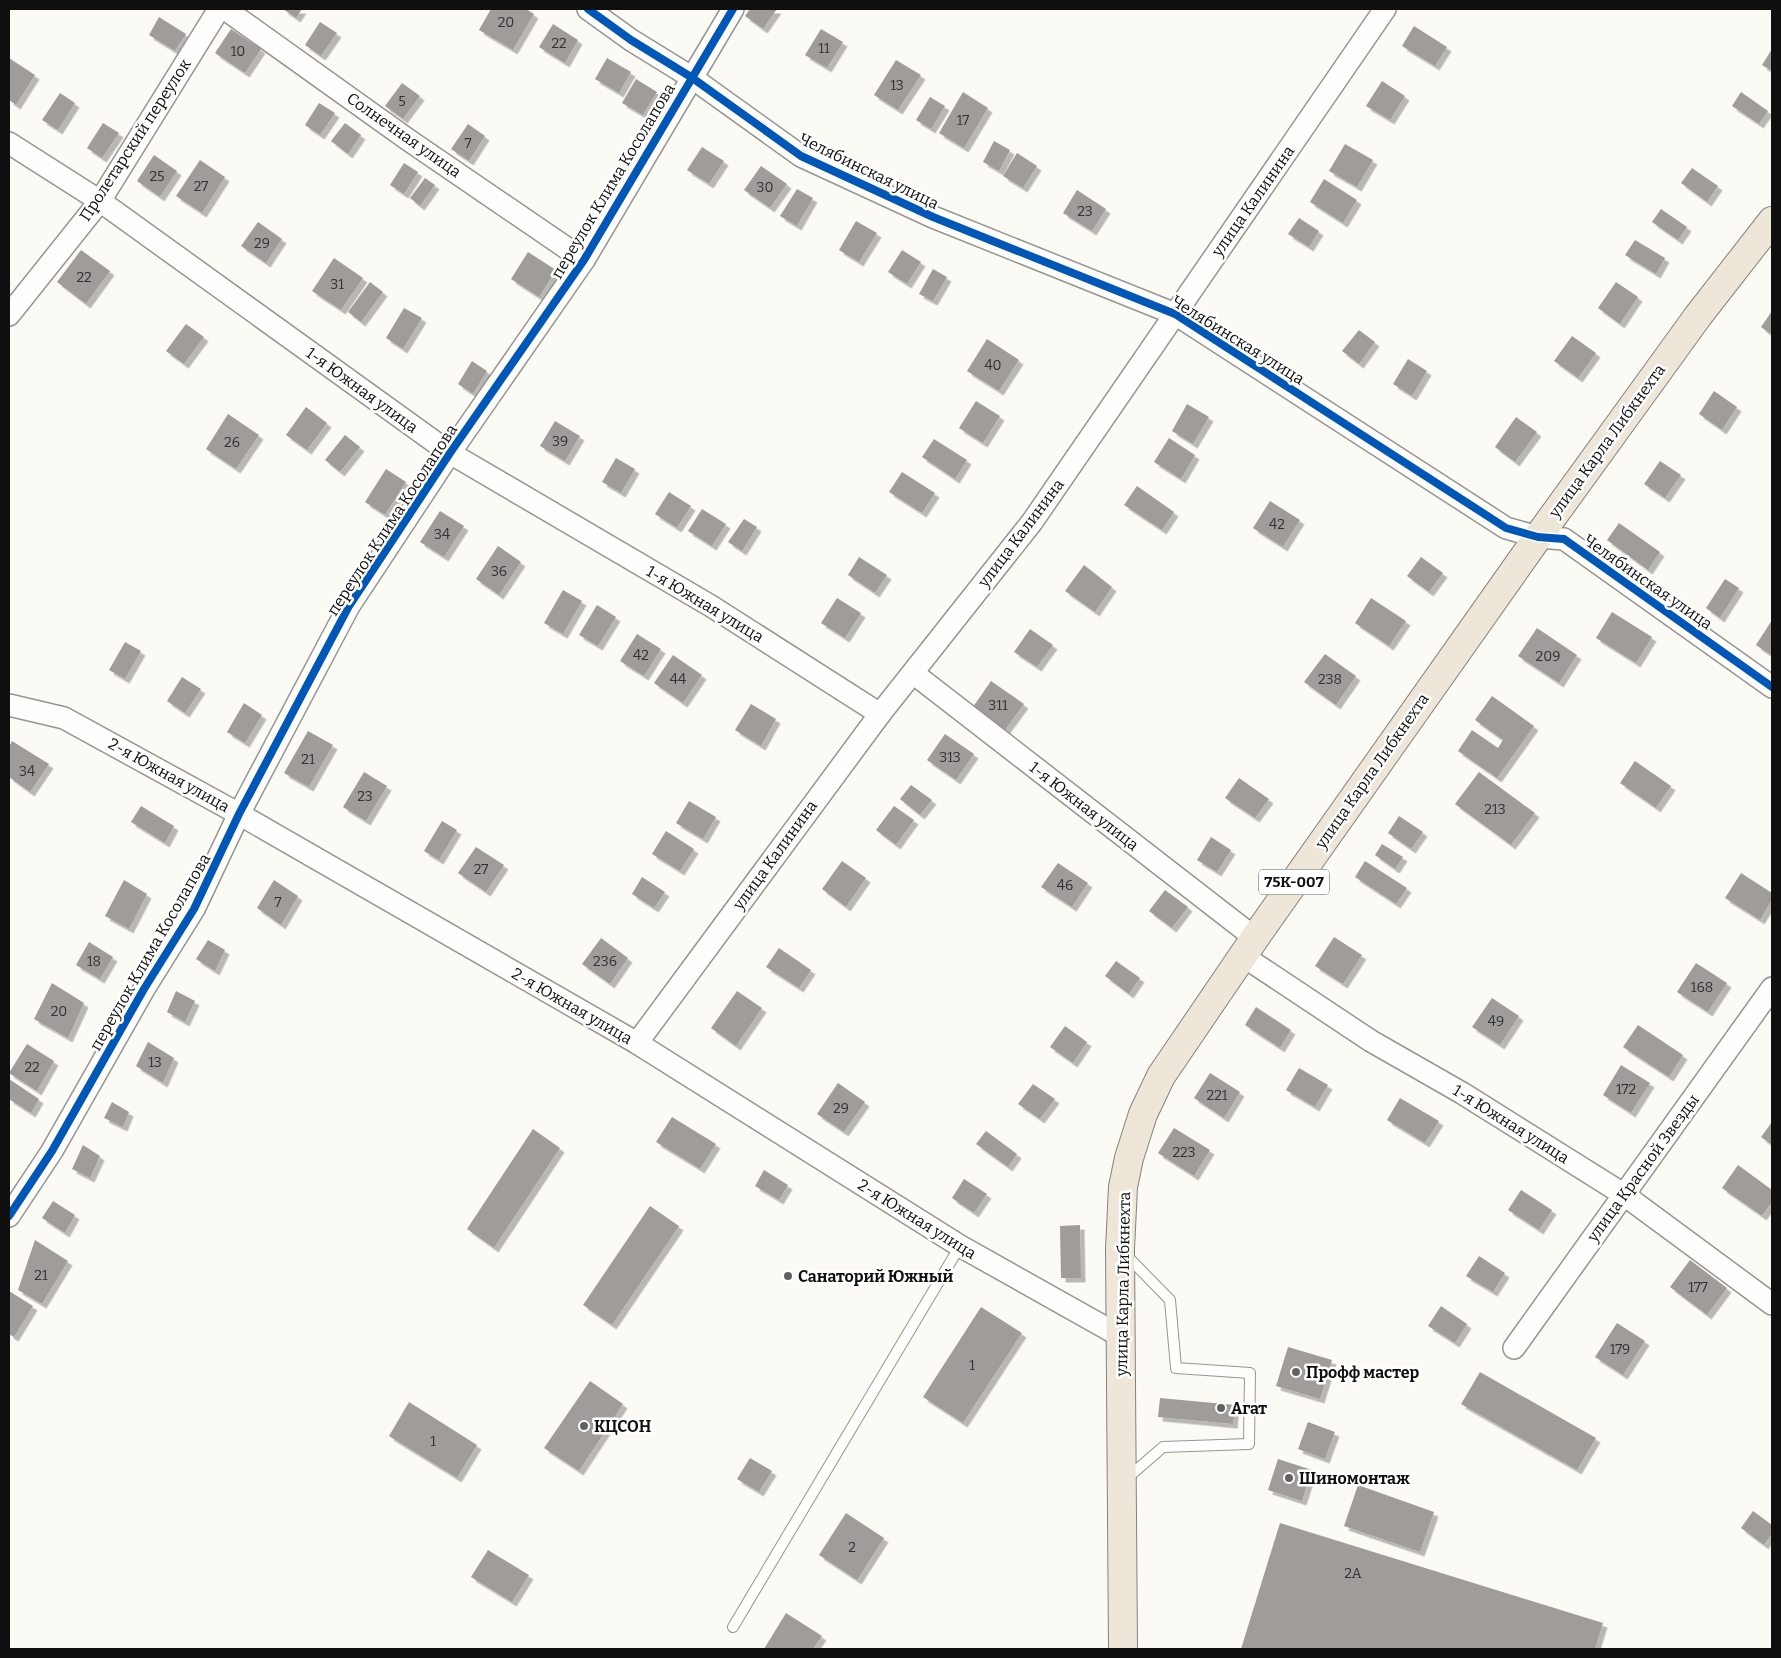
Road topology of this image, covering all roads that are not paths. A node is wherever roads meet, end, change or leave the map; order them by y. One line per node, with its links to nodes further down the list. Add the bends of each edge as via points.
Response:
1 (219, 9): 8 (street, Пролетарский переулок)
2 (225, 9): 10 (street, Солнечная улица)
3 (588, 9): 6 (street, Челябинская улица)
4 (733, 9): 6 (street, переулок Клима Косолапова)
5 (1385, 9): 11 (street, улица Калинина)
6 (691, 77): 10 (street, переулок Клима Косолапова); 11 (street, Челябинская улица, via 800,156 934,218)
7 (9, 143): 8 (street, 1-я Южная улица)
8 (100, 200): 12 (street, Пролетарский переулок); 13 (street, 1-я Южная улица)
9 (1772, 221): 14 (main road, улица Карла Либкнехта / 75К-007, via 1698,316)
10 (584, 260): 13 (street, переулок Клима Косолапова)
11 (1175, 314): 14 (street, Челябинская улица, via 1506,528); 15 (street, улица Калинина, via 1032,522)
12 (9, 315)
13 (450, 453): 18 (street, 1-я Южная улица, via 711,606); 19 (street, переулок Клима Косолапова, via 349,606)
14 (1538, 537): 16 (street, Челябинская улица, via 1564,539); 20 (main road, улица Карла Либкнехта / 75К-007)
15 (913, 673): 18 (street, улица Калинина); 20 (street, 1-я Южная улица)
16 (1772, 687)
17 (9, 705): 19 (street, 2-я Южная улица, via 64,718)
18 (880, 714): 22 (street, улица Калинина)
19 (239, 814): 22 (street, 2-я Южная улица); 24 (street, переулок Клима Косолапова, via 194,909 144,989 52,1151)
20 (1249, 947): 23 (street, 1-я Южная улица, via 1371,1042 1462,1093); 26 (main road, улица Карла Либкнехта / 75К-007, via 1161,1076 1143,1114 1123,1187)
21 (1772, 988): 23 (street, улица Красной Звезды)
22 (637, 1043): 25 (street, 2-я Южная улица)
23 (1623, 1194): 27 (street, 1-я Южная улица); 29 (street, улица Красной Звезды)
24 (9, 1216)
25 (960, 1246): 28 (street, 2-я Южная улица); 31 (lane)
26 (1120, 1249): 28 (main road, улица Карла Либкнехта / 75К-007); 30 (lane, via 1170,1300 1176,1368 1250,1373 1249,1444 1163,1447)
27 (1772, 1304)
28 (1122, 1337): 30 (main road, улица Карла Либкнехта / 75К-007)
29 (1514, 1348)
30 (1121, 1484): 32 (main road, улица Карла Либкнехта / 75К-007)
31 (733, 1626)
32 (1123, 1649)

